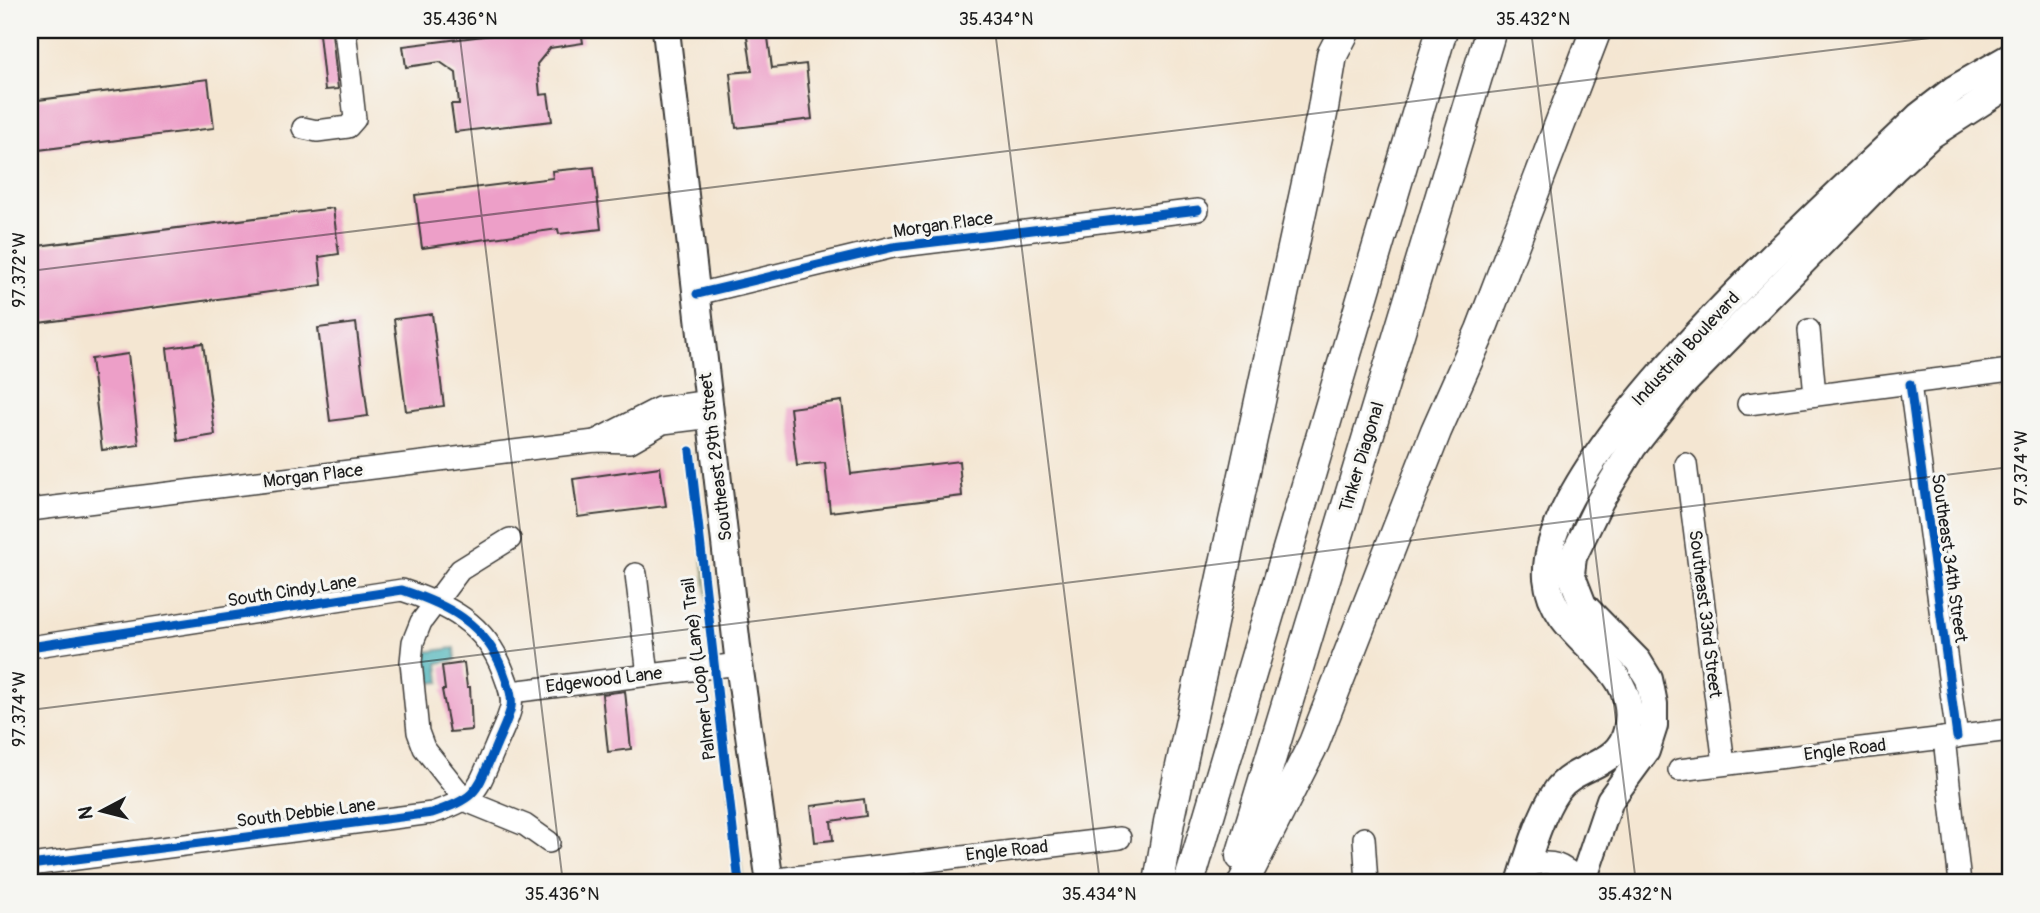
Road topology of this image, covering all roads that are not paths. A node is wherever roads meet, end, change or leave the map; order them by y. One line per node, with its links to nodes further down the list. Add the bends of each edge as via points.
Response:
1 (345, 30): 9 (street, via 355,119 348,127)
2 (666, 30): 11 (main road, Southeast 29th Street)
3 (1442, 30): 39 (highway)
4 (1491, 30): 40 (highway, Tinker Diagonal)
5 (1595, 32): 41 (highway, via 1481,330 1436,431 1314,743)
6 (1333, 38): 38 (highway, via 1322,114)
7 (2010, 57): 36 (main road, Industrial Boulevard, via 1954,89 1919,116 1698,332 1643,391 1584,477 1550,547 1547,577 1564,622 1620,679 1627,695 1628,723 1614,754 1558,788)
8 (2010, 83): 43 (main road, Industrial Boulevard, via 1931,135 1875,188 1681,386 1633,447 1600,501 1573,557 1572,574 1583,605 1649,679 1654,726 1646,751 1611,800)
9 (303, 128)
10 (1198, 210): 11 (street, Morgan Place, via 893,247)
11 (697, 294): 17 (main road, Southeast 29th Street)
12 (1809, 330): 15 (street)
13 (2010, 370): 14 (street)
14 (1910, 384): 15 (street); 28 (street, Southeast 34th Street)
15 (1815, 395): 16 (street)
16 (1748, 404)
17 (711, 409): 19 (street, Morgan Place, via 659,408 595,441); 24 (main road, Southeast 29th Street)
18 (1686, 464): 29 (street, Southeast 33rd Street)
19 (30, 510)
20 (510, 539): 22 (street, via 460,570)
21 (636, 574): 25 (street)
22 (436, 601): 23 (street, South Cindy Lane, via 402,590); 26 (street, South Cindy Lane, via 485,635); 31 (street, via 413,642 418,732 424,748)
23 (30, 647)
24 (739, 664): 25 (street, Edgewood Lane); 37 (main road, Southeast 29th Street)
25 (648, 675): 26 (street, Edgewood Lane)
26 (511, 692): 31 (street, via 511,707 481,782)
27 (2010, 730): 28 (street, Engle Road)
28 (1951, 737): 29 (street, Engle Road); 44 (street, Southeast 34th Street)
29 (1724, 764): 30 (street, Engle Road)
30 (1679, 770)
31 (466, 801): 34 (street, via 526,825); 35 (street, South Debbie Lane, via 432,813)
32 (1120, 838): 37 (street, Engle Road)
33 (1364, 838): 42 (street)
34 (549, 842)
35 (30, 865)
36 (1523, 875): 43 (street, via 1541,862 1561,864)
37 (769, 882)
38 (1159, 883)
39 (1189, 883)
40 (1233, 883)
41 (1242, 883)
42 (1367, 883)
43 (1582, 883)
44 (1960, 883)

